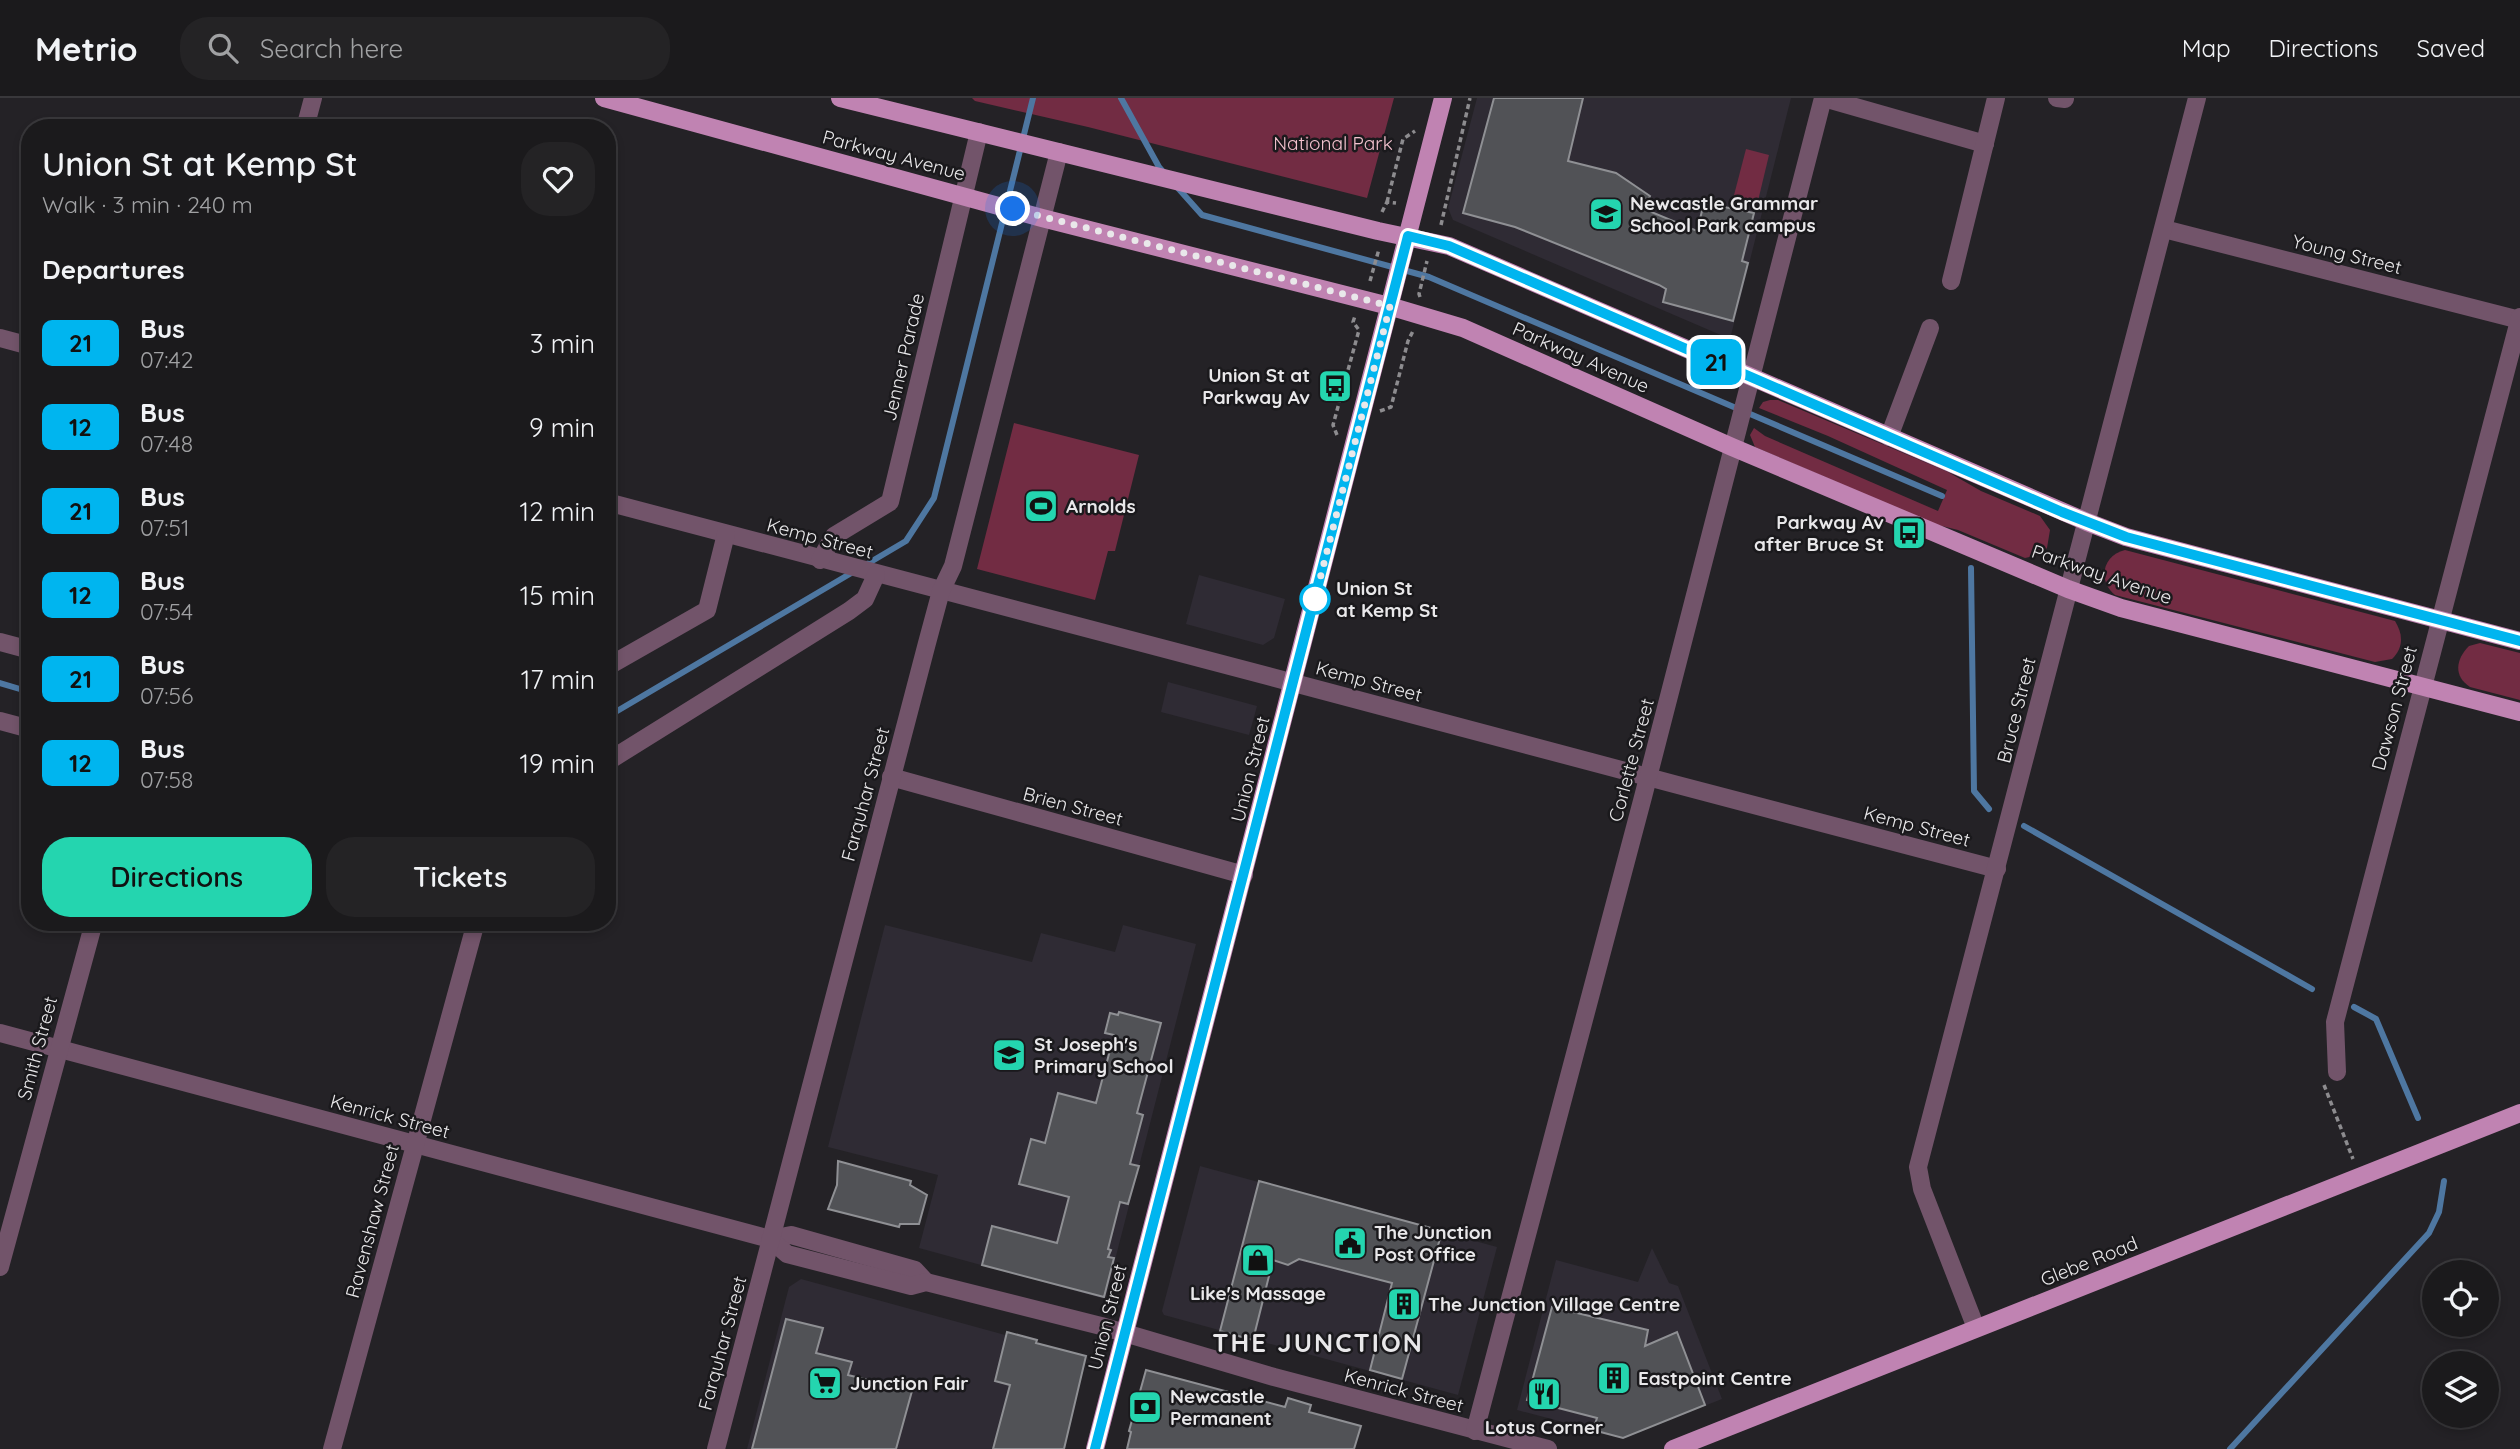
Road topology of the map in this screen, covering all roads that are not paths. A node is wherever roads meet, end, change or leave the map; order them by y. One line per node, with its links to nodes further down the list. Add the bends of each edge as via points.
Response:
1 (313, 98): 9 (street)
2 (604, 98): 13 (main road, Parkway Avenue)
3 (840, 98): 8 (main road)
4 (1443, 98): 16 (main road, Union Street)
5 (1824, 98): 11 (street); 23 (street, Corlette Street)
6 (1997, 98): 11 (street)
7 (2197, 98): 15 (street, Bruce Street)
8 (872, 102): 10 (main road)
9 (307, 119)
10 (979, 132): 12 (main road); 13 (street, Jenner Parade)
11 (1985, 144): 17 (street)
12 (1059, 152): 14 (street, Farquhar Street); 16 (main road, via 1207,188)
13 (963, 195): 14 (main road, Parkway Avenue); 29 (street, Jenner Parade, via 890,502 834,536)
14 (1042, 218): 18 (main road, Parkway Avenue); 32 (street, Farquhar Street, via 953,566)
15 (2164, 229): 19 (street, Young Street); 27 (street, Bruce Street)
16 (1406, 245): 18 (main road, Union Street); 23 (main road, via 1449,246)
17 (1951, 281)
18 (1390, 306): 25 (main road, Parkway Avenue, via 1463,328); 38 (main road, Union Street)
19 (2520, 319): 33 (street, Dawson Street)
20 (1930, 328): 24 (street)
21 (0, 338): 22 (street)
22 (21, 344)
23 (1751, 377): 24 (main road); 25 (street, Corlette Street)
24 (1889, 437): 27 (main road)
25 (1732, 447): 31 (main road, Parkway Avenue); 45 (street, Corlette Street)
26 (616, 504): 28 (street, Kemp Street)
27 (2087, 522): 31 (street, Bruce Street); 33 (main road, via 2126,537)
28 (726, 534): 29 (street, Kemp Street); 37 (street, via 707,610)
29 (828, 561): 30 (street, Kemp Street)
30 (870, 574): 32 (street, Kemp Street); 43 (street, via 865,598 849,611)
31 (2068, 589): 39 (main road, Parkway Avenue, via 2121,608); 46 (street, Bruce Street)
32 (941, 591): 38 (street, Kemp Street); 44 (street, Farquhar Street)
33 (2440, 620): 34 (main road); 39 (street, Dawson Street)
34 (2520, 641)
35 (0, 642): 36 (street)
36 (21, 648)
37 (616, 662)
38 (1293, 683): 45 (street, Kemp Street); 47 (main road, Union Street)
39 (2422, 686): 40 (main road, Parkway Avenue); 52 (street, Dawson Street, via 2335,1022)
40 (2520, 712)
41 (0, 721): 42 (street)
42 (21, 727)
43 (616, 756)
44 (891, 778): 47 (street, Brien Street); 55 (street, Farquhar Street)
45 (1648, 778): 46 (street, Kemp Street); 59 (street, Corlette Street)
46 (1997, 869): 57 (street, Bruce Street, via 1918,1167 1922,1189)
47 (1244, 875): 58 (main road, Union Street)
48 (91, 931): 51 (street, Smith Street)
49 (473, 931): 54 (street, Ravenshaw Street)
50 (0, 1033): 51 (street, Kenrick Street)
51 (58, 1049): 54 (street, Kenrick Street); 56 (street, Smith Street)
52 (2337, 1072)
53 (2520, 1113): 57 (main road, Glebe Road)
54 (414, 1145): 55 (street, Kenrick Street); 60 (street, Ravenshaw Street)
55 (770, 1239): 58 (street, Kenrick Street, via 787,1254 911,1286 926,1282); 61 (street, Farquhar Street)
56 (0, 1267)
57 (1976, 1328): 64 (main road, Glebe Road)
58 (1125, 1334): 59 (street, Kenrick Street); 62 (main road, Union Street)
59 (1475, 1431): 63 (street, Kenrick Street)
60 (332, 1449)
61 (716, 1449)
62 (1095, 1449)
63 (1548, 1449)
64 (1673, 1449)

